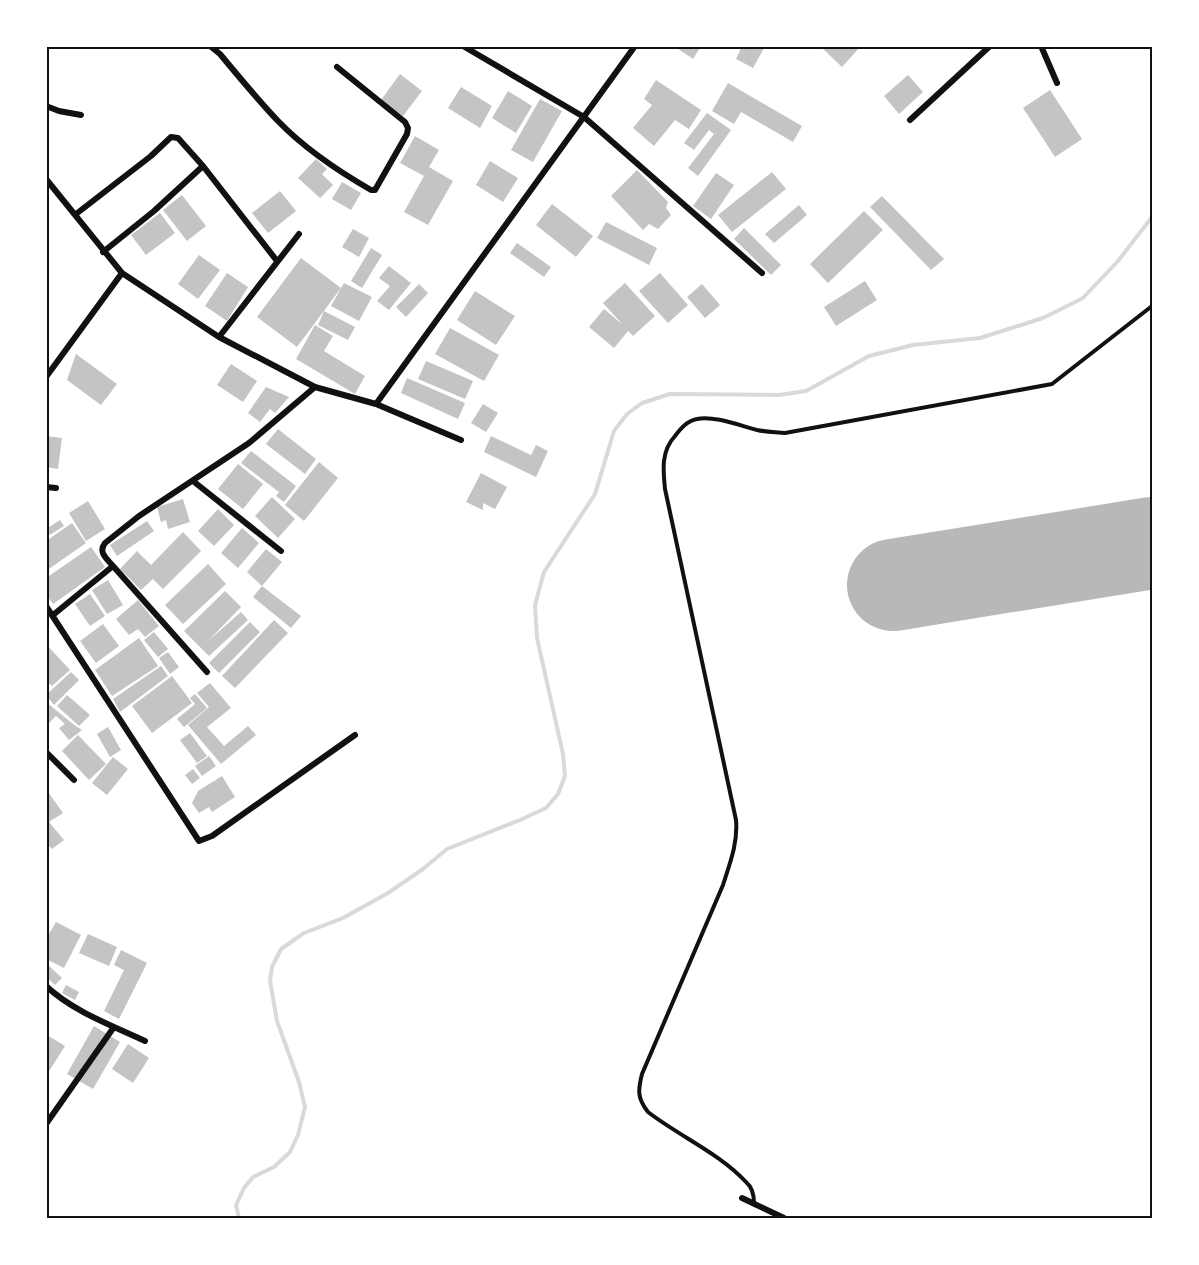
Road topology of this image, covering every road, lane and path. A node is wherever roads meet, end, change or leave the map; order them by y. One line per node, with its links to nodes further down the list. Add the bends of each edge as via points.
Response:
1 (210, 46): 6 (street, via 279,122 311,150 340,172 375,190 408,128)
2 (463, 46): 10 (street)
3 (635, 46): 10 (street)
4 (990, 46): 11 (street)
5 (1041, 46): 7 (street)
6 (337, 67)
7 (1057, 83)
8 (46, 106): 9 (street)
9 (81, 115)
10 (584, 117): 19 (street); 24 (street)
11 (910, 120)
12 (203, 166): 14 (street, via 178,138 171,137); 16 (street); 17 (street)
13 (46, 179): 14 (street)
14 (76, 214): 16 (street)
15 (298, 234): 17 (street)
16 (103, 252): 18 (street)
17 (277, 261): 21 (street)
18 (122, 273): 21 (street); 22 (street)
19 (762, 273)
20 (1152, 306): 42 (lane, via 1052,384 785,433 698,418 685,424 664,454 665,489 737,835 723,885 642,1074 638,1092 648,1112 747,1182 754,1196)
21 (219, 337): 23 (street)
22 (46, 377)
23 (315, 387): 24 (street); 26 (street, via 249,443)
24 (376, 404): 25 (street)
25 (460, 441)
26 (193, 481): 29 (street); 30 (street, via 105,543 102,552)
27 (46, 487): 28 (street)
28 (56, 489)
29 (281, 551)
30 (113, 566): 32 (street); 33 (street)
31 (46, 606): 32 (street)
32 (53, 615): 34 (street, via 199,841 212,836)
33 (207, 672)
34 (356, 735)
35 (46, 753): 36 (street)
36 (74, 780)
37 (46, 986): 38 (street, via 78,1009)
38 (114, 1027): 39 (street); 40 (street)
39 (145, 1041)
40 (46, 1124)
41 (742, 1198): 42 (street)
42 (753, 1204): 43 (street)
43 (784, 1218)

